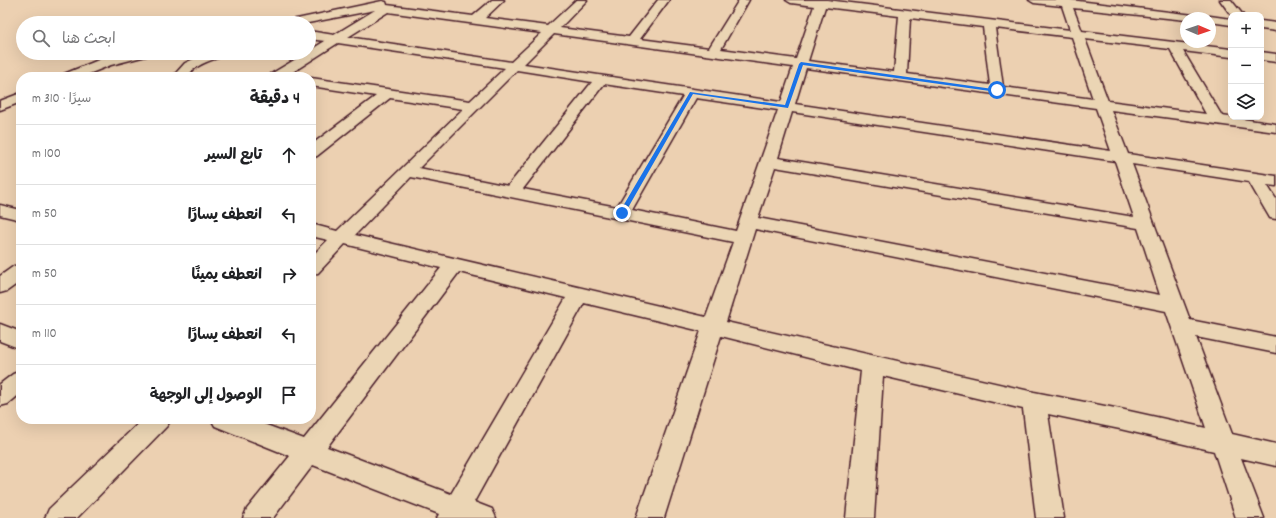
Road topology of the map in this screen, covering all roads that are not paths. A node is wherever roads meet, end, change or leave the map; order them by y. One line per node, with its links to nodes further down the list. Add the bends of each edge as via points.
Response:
1 (398, 0): 12 (street)
2 (499, 0): 19 (street)
3 (582, 0): 25 (street)
4 (664, 0): 29 (street)
5 (744, 0): 32 (street)
6 (791, 0): 10 (street)
7 (1034, 0): 11 (street)
8 (1147, 0): 15 (street)
9 (1225, 0): 14 (street)
10 (821, 2): 16 (street); 37 (street)
11 (1066, 2): 15 (street); 26 (street)
12 (371, 6): 13 (street); 18 (street)
13 (386, 8): 19 (street); 28 (street)
14 (1235, 12)
15 (1155, 13): 17 (street)
16 (905, 14): 22 (street); 42 (street)
17 (1180, 16)
18 (316, 18)
19 (475, 20): 25 (street)
20 (1216, 20): 21 (street)
21 (1228, 22)
22 (989, 24): 26 (street); 45 (street)
23 (1264, 25): 24 (street)
24 (1276, 27)
25 (551, 30): 29 (street); 38 (street)
26 (1078, 34): 30 (street); 49 (street)
27 (316, 36): 28 (street)
28 (337, 39): 31 (street); 38 (street)
29 (632, 41): 32 (street)
30 (1174, 46): 33 (street); 53 (street)
31 (316, 52)
32 (713, 52): 37 (street)
33 (1228, 52)
34 (114, 60): 39 (street)
35 (202, 60): 40 (street)
36 (303, 60): 41 (street)
37 (801, 64): 42 (street); 52 (street)
38 (515, 66): 43 (street); 51 (street)
39 (81, 72)
40 (184, 72)
41 (284, 72)
42 (900, 77): 45 (street)
43 (601, 79): 47 (street); 61 (street)
44 (316, 83): 46 (street)
45 (997, 90): 49 (street)
46 (388, 93): 51 (street); 55 (street)
47 (692, 93): 52 (street); 63 (street)
48 (16, 99): 50 (street)
49 (1103, 105): 53 (street); 56 (street)
50 (0, 106)
51 (473, 106): 58 (street)
52 (786, 107): 56 (street); 57 (street)
53 (1217, 120): 54 (street)
54 (1276, 128)
55 (316, 149)
56 (1122, 158): 59 (street); 66 (street)
57 (769, 161): 66 (street); 67 (street)
58 (407, 171): 61 (street); 69 (street)
59 (1255, 178): 60 (street); 65 (street)
60 (1276, 181)
61 (512, 192): 63 (street)
62 (0, 210): 64 (street)
63 (622, 213): 67 (street)
64 (16, 214)
65 (1276, 214)
66 (1145, 224): 75 (street)
67 (745, 230): 75 (street); 76 (street)
68 (316, 231): 69 (street)
69 (343, 237): 70 (street); 71 (street)
70 (316, 263)
71 (454, 265): 74 (street); 88 (street)
72 (16, 275): 73 (street)
73 (0, 286)
74 (578, 295): 76 (street); 90 (street)
75 (1174, 305): 77 (street)
76 (714, 326): 81 (street); 94 (street)
77 (1182, 326): 80 (street); 87 (street)
78 (0, 332): 79 (street)
79 (16, 339)
80 (1276, 345)
81 (873, 365): 84 (street); 95 (street)
82 (16, 384): 83 (street)
83 (0, 397)
84 (1034, 402): 87 (street); 96 (street)
85 (154, 424): 91 (street)
86 (236, 424): 88 (street)
87 (1224, 444): 89 (street); 97 (street)
88 (308, 452): 90 (street); 92 (street)
89 (1276, 455)
90 (454, 513): 93 (street)
91 (59, 518)
92 (257, 518)
93 (482, 518)
94 (650, 518)
95 (860, 518)
96 (1050, 518)
97 (1250, 518)

